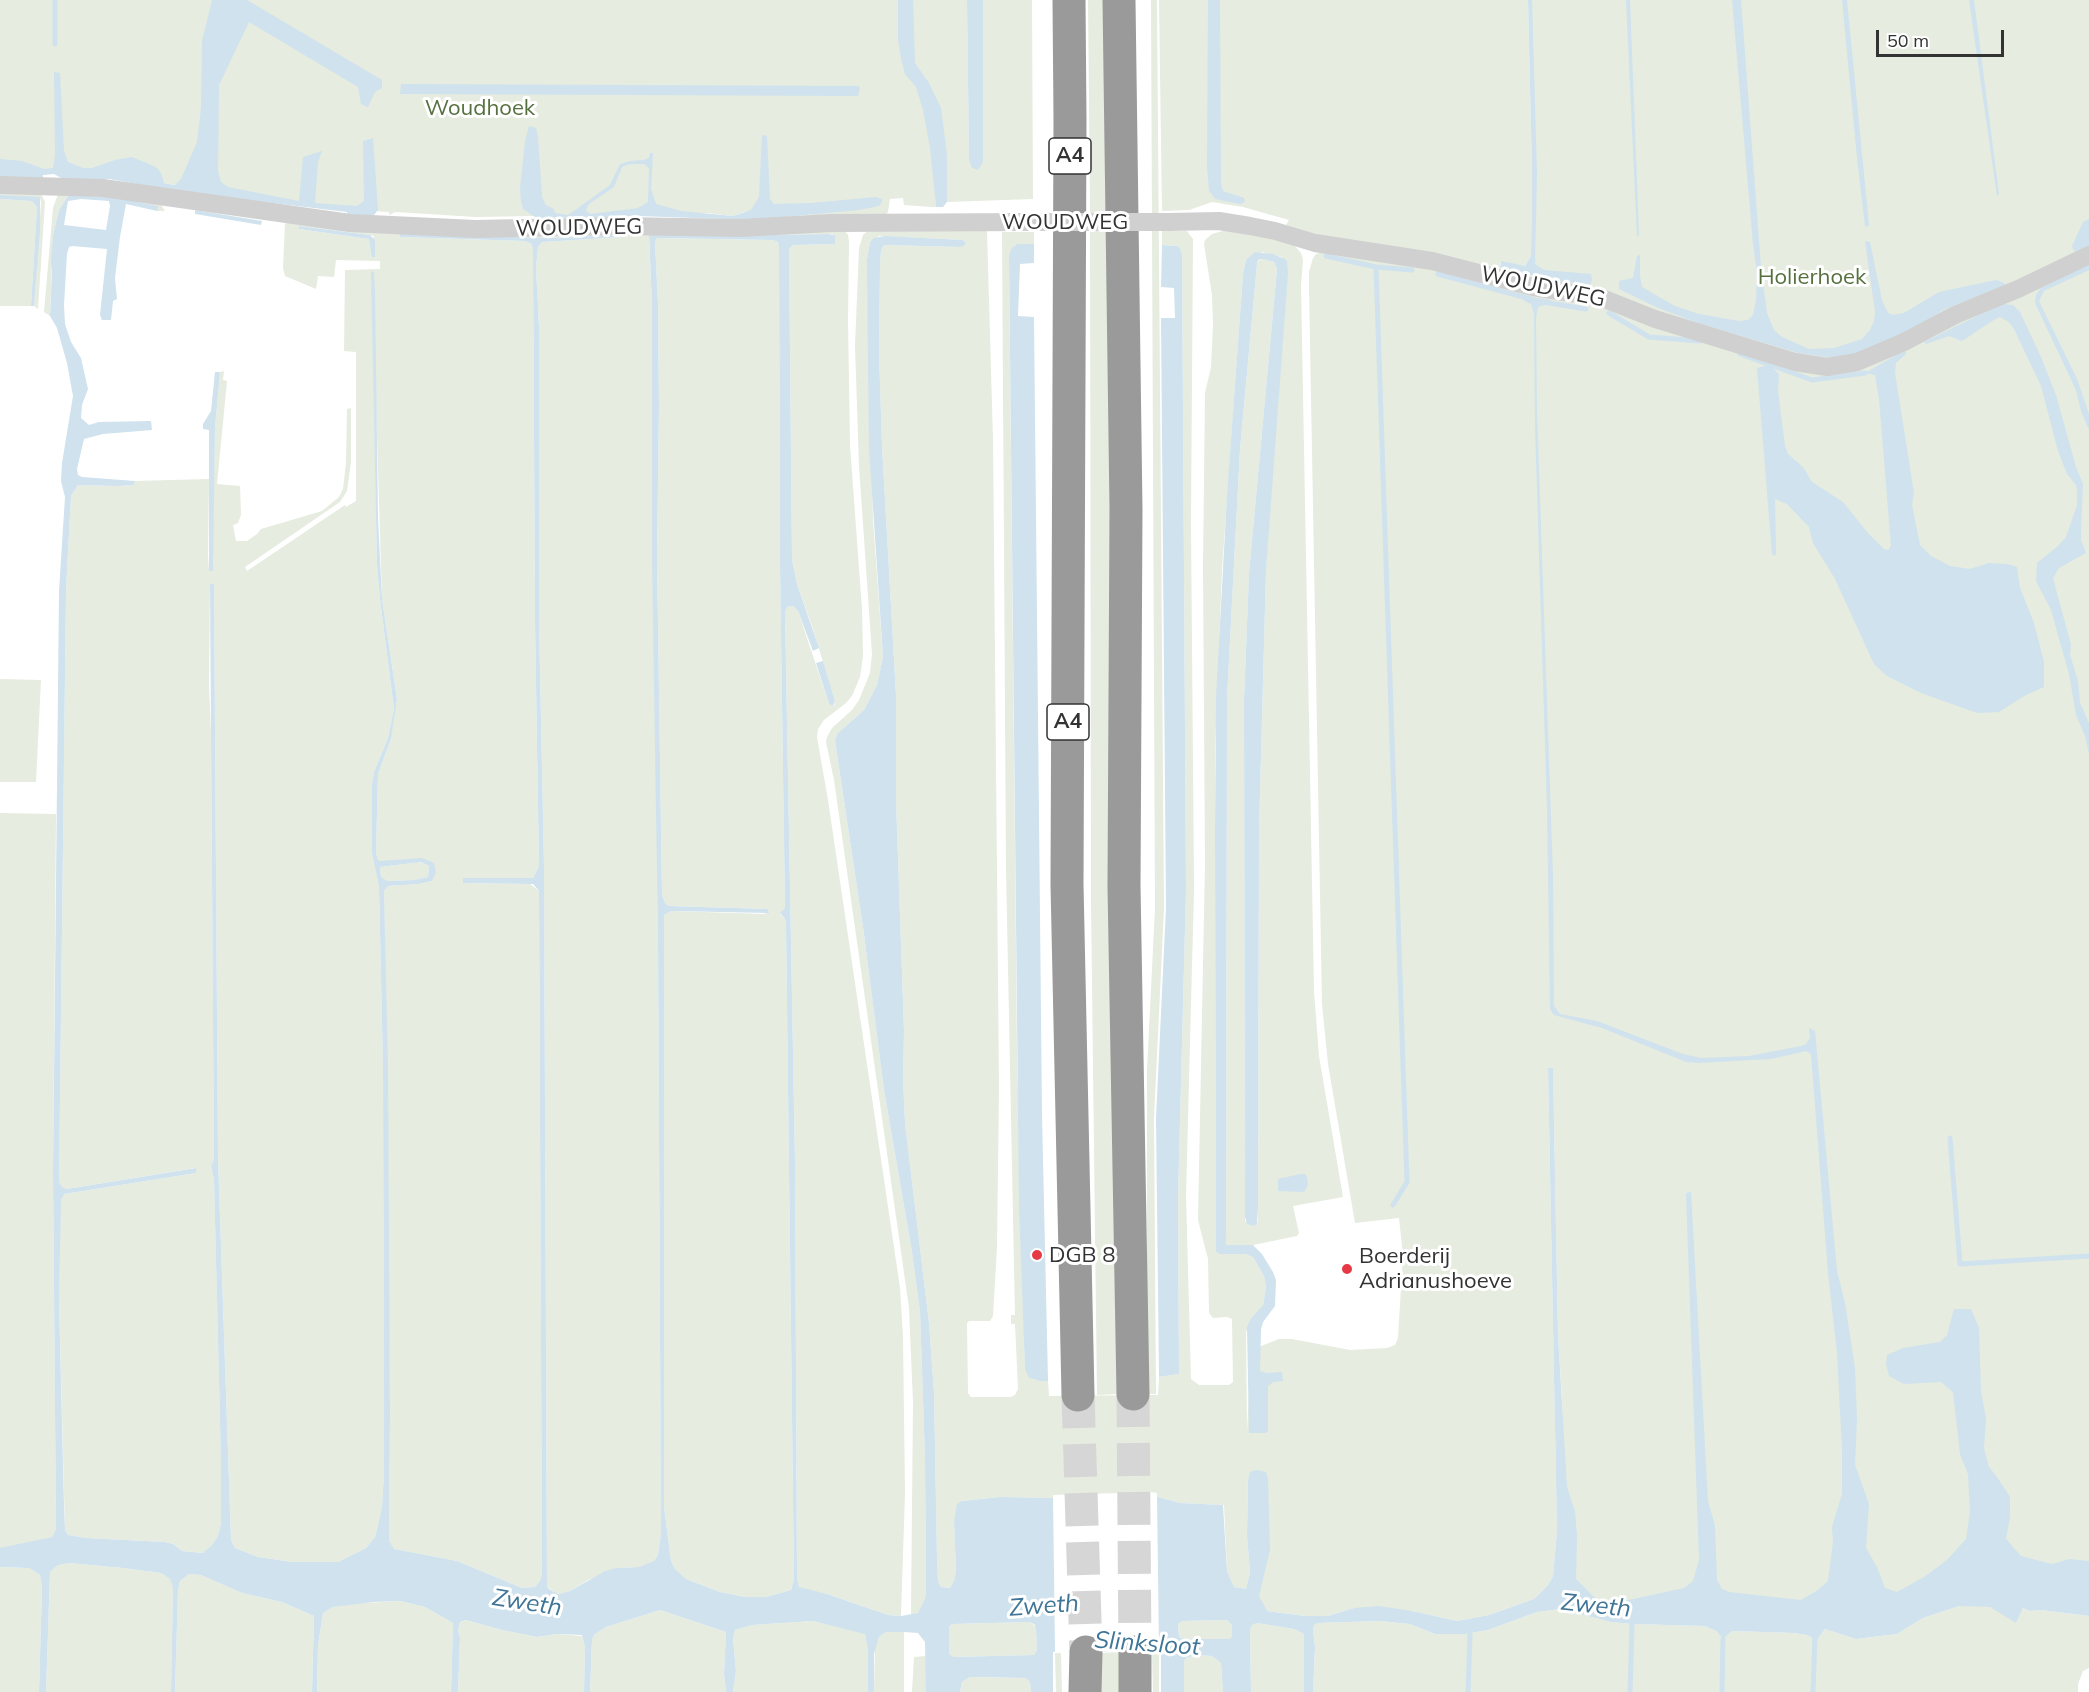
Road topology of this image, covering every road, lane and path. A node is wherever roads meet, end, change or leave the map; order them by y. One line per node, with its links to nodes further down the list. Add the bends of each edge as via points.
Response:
1 (1069, 0): 8 (highway, A4, via 1067,884)
2 (1119, 0): 6 (highway, A4)
3 (1139, 0): 6 (highway, A4, via 1140,260)
4 (0, 185): 5 (street, WOUDWEG, bridge, via 103,188 350,223 475,229 1219,221 1602,298 1655,319 1795,362 1827,367 1857,362 1904,342)
5 (2089, 255)
6 (1126, 508): 7 (highway, A4, via 1124,886)
7 (1133, 1394)
8 (1078, 1395)
9 (1086, 1652): 11 (highway)
10 (1135, 1652): 12 (highway)
11 (1085, 1692)
12 (1135, 1692)

